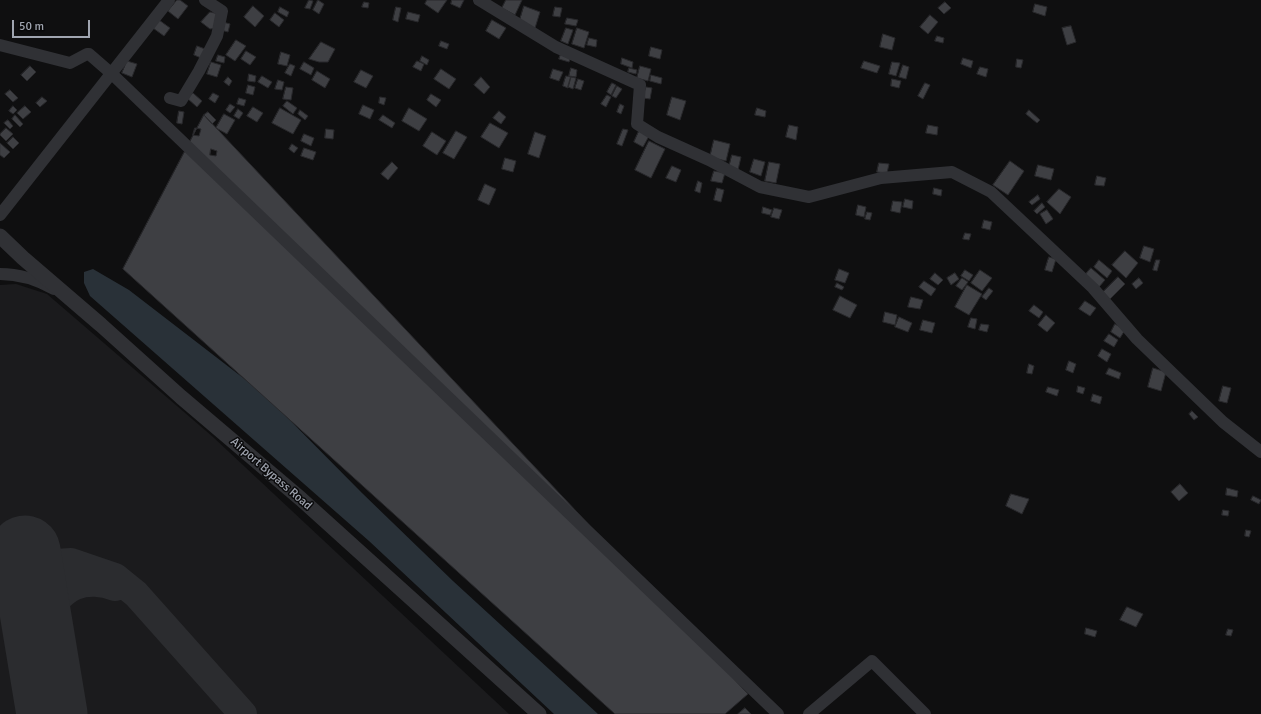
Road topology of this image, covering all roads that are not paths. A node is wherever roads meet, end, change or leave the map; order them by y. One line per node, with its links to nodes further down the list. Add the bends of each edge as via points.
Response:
1 (169, 0): 5 (street)
2 (205, 0): 6 (street, via 222,11 217,36 180,101)
3 (479, 0): 11 (street, via 556,47 640,85 637,124 658,137 760,186 809,197 881,178 952,172 991,192 1094,288 1137,339 1223,422)
4 (0, 45): 5 (street, via 70,63 89,54)
5 (112, 74): 7 (street); 13 (street)
6 (170, 98)
7 (0, 215)
8 (0, 236): 10 (street, Airport Bypass Road)
9 (0, 274): 10 (street, via 43,283)
10 (66, 295): 12 (street, Airport Bypass Road, via 301,499)
11 (1261, 452)
12 (539, 714)
13 (778, 714)
14 (809, 714): 15 (street, via 872,661)
15 (925, 714)

